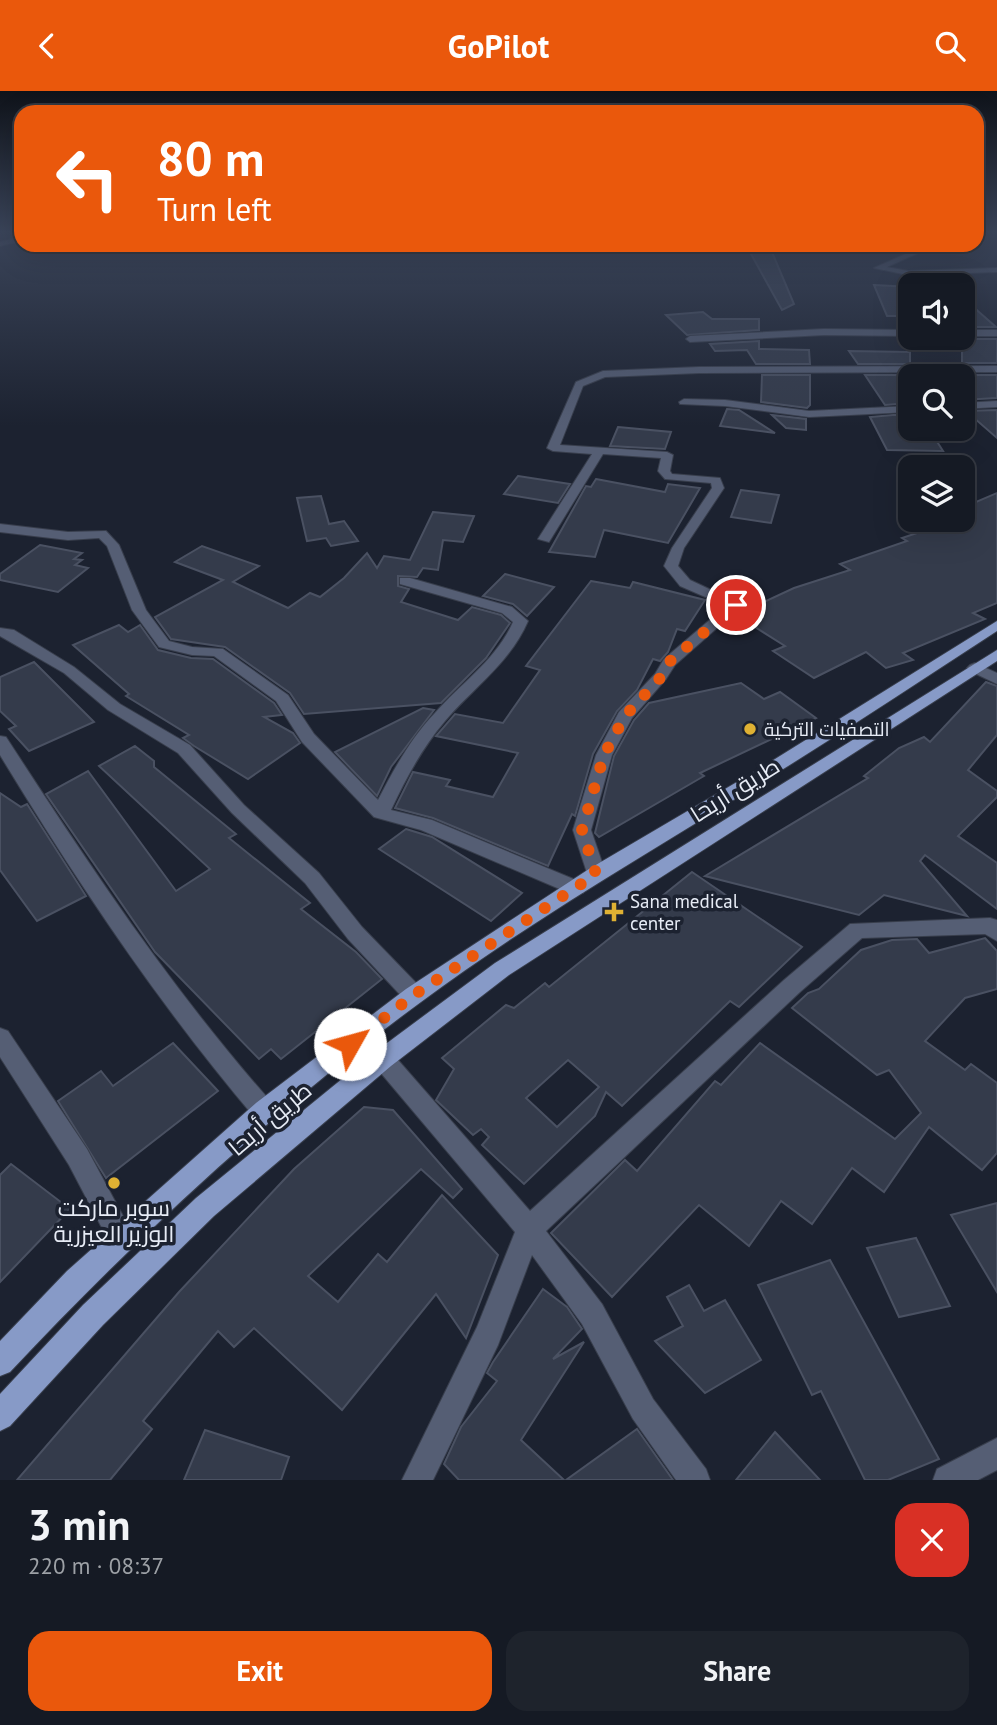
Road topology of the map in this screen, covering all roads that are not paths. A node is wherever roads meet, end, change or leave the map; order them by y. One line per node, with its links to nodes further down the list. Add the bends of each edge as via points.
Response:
1 (898, 333): 4 (street)
2 (975, 333): 3 (street)
3 (997, 333)
4 (690, 339)
5 (997, 369): 10 (street, via 603,374 579,384 553,447)
6 (684, 403): 9 (street, via 725,403 809,414)
7 (997, 404): 8 (street)
8 (975, 405)
9 (898, 409)
10 (601, 449): 12 (street); 21 (street, via 667,455 664,471 669,477 716,479 718,488 671,566 685,583 736,605 669,662 625,716 604,755 582,830)
11 (0, 528): 20 (street, via 102,534 113,545 139,610 164,644 218,652 282,698 308,738)
12 (544, 539)
13 (405, 581): 20 (street, via 508,610 521,621 501,656 430,728)
14 (997, 625): 21 (main road, طريق أريحا)
15 (0, 632): 24 (street, via 69,670 114,707 184,749 238,809 312,878 355,933)
16 (997, 654): 17 (main road, طريق أريحا)
17 (975, 669): 18 (street); 26 (main road, طريق أريحا, via 502,969)
18 (997, 679)
19 (0, 741): 27 (street, via 67,851 208,1048)
20 (380, 813): 22 (street, via 425,825)
21 (596, 874): 22 (main road, طريق أريحا)
22 (576, 888): 24 (main road, طريق أريحا)
23 (997, 933): 28 (street, via 990,926 857,930)
24 (414, 995): 27 (main road, طريق أريحا)
25 (0, 1038): 29 (street, via 78,1157)
26 (383, 1059): 28 (street); 31 (main road, طريق أريحا, via 205,1206 93,1315)
27 (264, 1111): 29 (main road, طريق أريحا)
28 (529, 1229): 33 (street, via 488,1335); 34 (street, via 592,1314 643,1409)
29 (122, 1240): 30 (main road, طريق أريحا)
30 (0, 1362)
31 (0, 1416)
32 (997, 1453): 35 (street)
33 (417, 1480)
34 (695, 1480)
35 (948, 1480)

